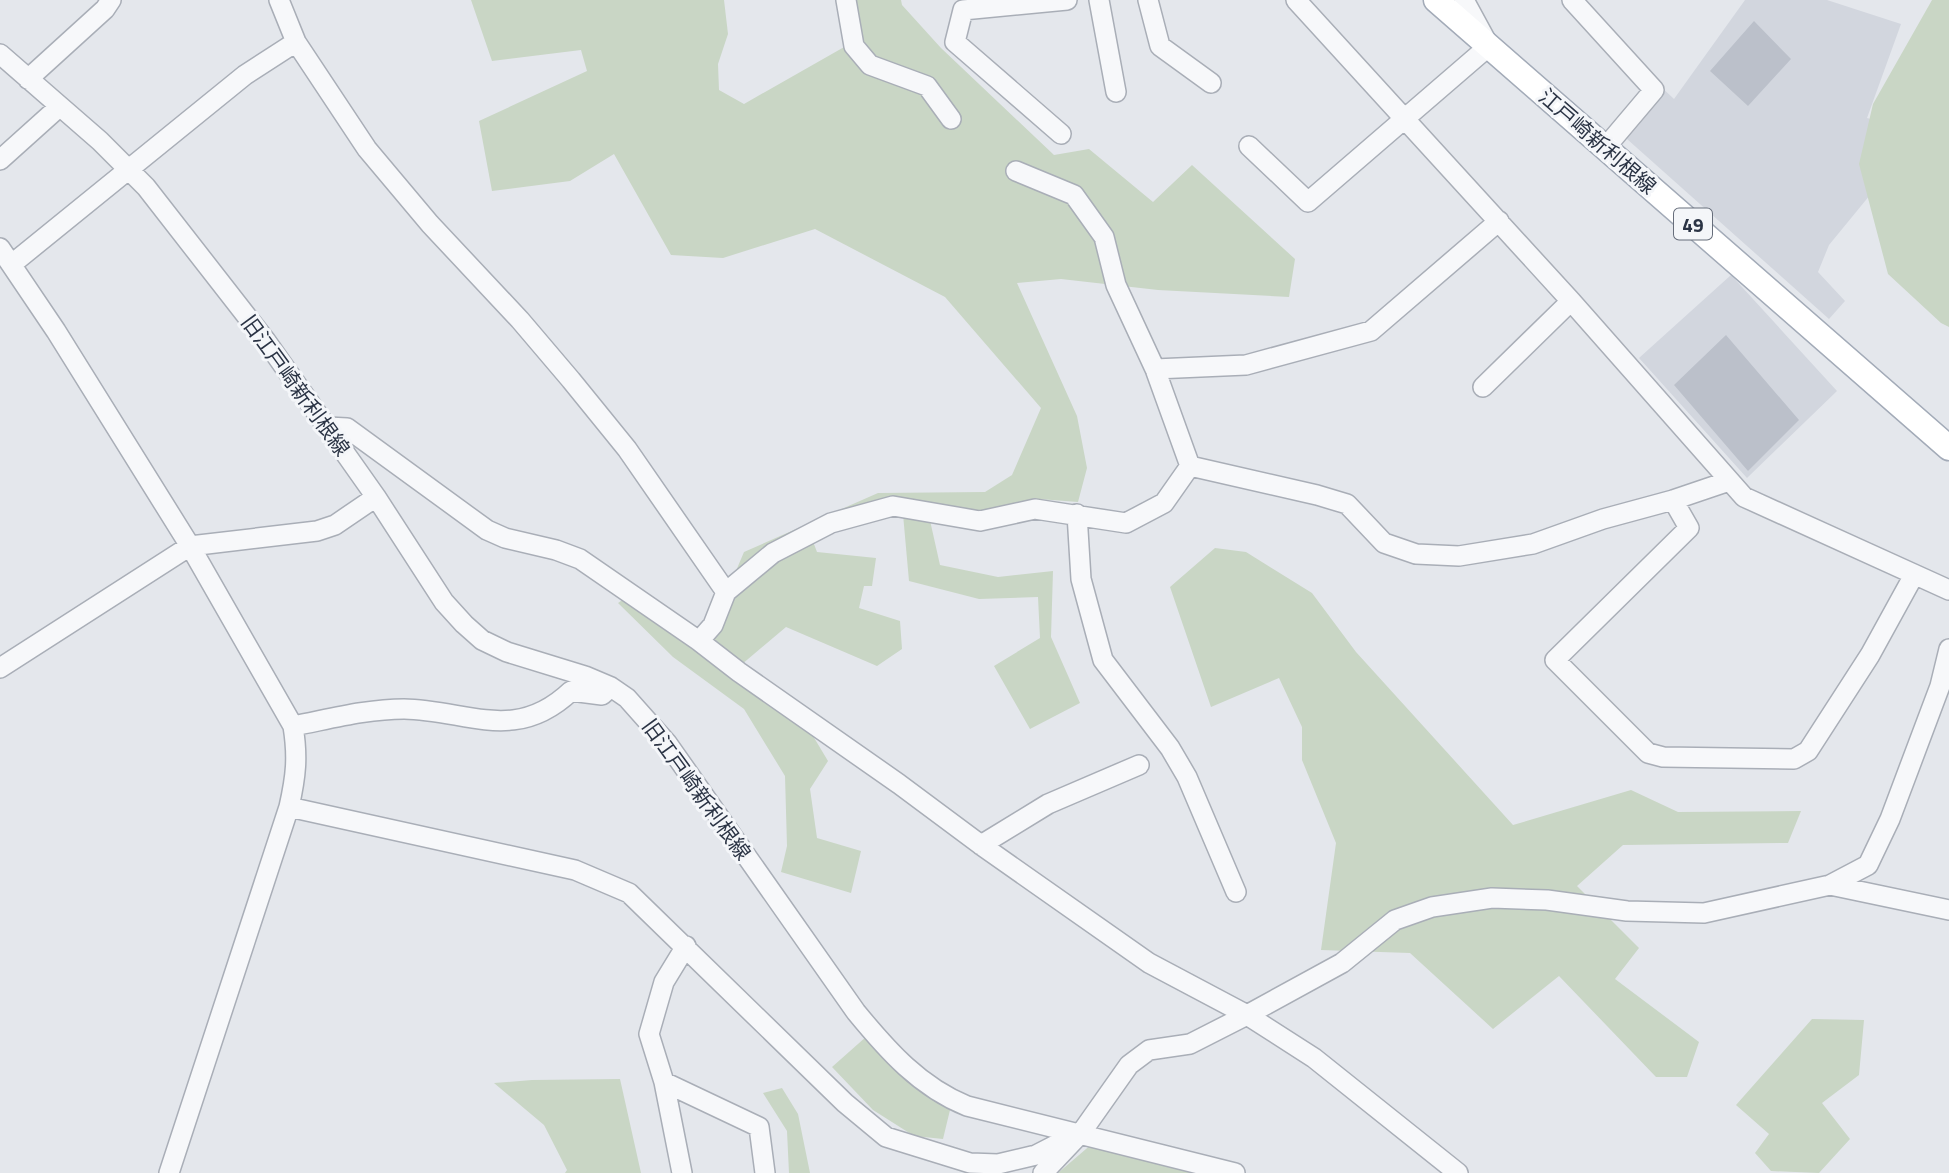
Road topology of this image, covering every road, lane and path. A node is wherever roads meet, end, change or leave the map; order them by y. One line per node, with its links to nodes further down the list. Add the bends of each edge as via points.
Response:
1 (111, 0): 14 (street)
2 (279, 0): 11 (street)
3 (846, 0): 19 (street, via 854,46 870,65 927,86)
4 (1068, 0): 20 (street, via 963,10 955,42)
5 (1099, 0): 16 (street)
6 (1148, 0): 15 (street, via 1160,46)
7 (1296, 0): 18 (street)
8 (1436, 0): 12 (main road, 江戸崎新利根線 / 49)
9 (1464, 0): 12 (street)
10 (1572, 0): 22 (street, via 1654,90)
11 (296, 43): 24 (street, via 245,75); 42 (street, via 367,149 429,224 520,320 626,449)
12 (1489, 46): 18 (street); 22 (main road, 江戸崎新利根線 / 49)
13 (0, 54): 14 (street, 旧江戸崎新利根線)
14 (29, 79): 17 (street, 旧江戸崎新利根線)
15 (1211, 83)
16 (1116, 92)
17 (59, 107): 23 (street); 24 (street, 旧江戸崎新利根線)
18 (1405, 118): 21 (street, via 1308,202); 26 (street)
19 (951, 119)
20 (1061, 134)
21 (1250, 146)
22 (1605, 148): 33 (main road, 江戸崎新利根線 / 49)
23 (0, 160)
24 (130, 169): 28 (street); 32 (street, 旧江戸崎新利根線)
25 (1016, 171): 30 (street, via 1073,195 1104,237 1116,285)
26 (1499, 221): 29 (street); 30 (street, via 1371,331 1246,365)
27 (0, 248): 28 (street)
28 (12, 264): 39 (street)
29 (1571, 301): 31 (street); 35 (street)
30 (1155, 369): 34 (street)
31 (1483, 387)
32 (328, 427): 36 (street, 旧江戸崎新利根線); 43 (street, via 347,428 487,530 580,559)
33 (1949, 448)
34 (1190, 466): 37 (street, via 1347,504 1384,543 1416,554 1459,556 1533,544); 38 (street, via 1164,503 1126,523)
35 (1729, 481): 37 (street); 40 (street, via 1744,497)
36 (376, 497): 39 (street, via 335,525 317,531); 46 (street, 旧江戸崎新利根線, via 444,602 482,640)
37 (1673, 500): 40 (street, via 1689,528 1555,660 1648,753 1794,759 1808,751 1870,655)
38 (1077, 514): 42 (street, via 1035,509 980,521 893,506 831,523 774,553); 52 (street, via 1082,579 1103,660 1187,777)
39 (190, 546): 45 (street); 47 (street)
40 (1914, 575): 41 (street)
41 (1949, 590)
42 (726, 592): 43 (street, via 713,625)
43 (699, 641): 50 (street)
44 (1949, 649): 51 (street, via 1940,687 1868,865)
45 (0, 668)
46 (611, 687): 47 (street, via 602,695 571,691 558,704 517,721 484,721 406,709 368,711); 57 (street, 旧江戸崎新利根線, via 627,698 667,743 856,1012 906,1068 944,1097 967,1106)
47 (293, 726): 49 (street, via 298,755)
48 (1139, 765): 50 (street, via 1048,804)
49 (289, 807): 54 (street, via 575,870 629,893); 58 (street)
50 (981, 845): 55 (street, via 1149,963)
51 (1830, 885): 53 (street); 55 (street, via 1704,913 1492,898 1432,907 1395,920 1342,963)
52 (1236, 892)
53 (1949, 910)
54 (686, 946): 56 (street, via 664,982 649,1034); 57 (street, via 845,1103 886,1137 970,1163 998,1164 1036,1155)
55 (1247, 1015): 57 (street, via 1190,1044 1149,1050 1129,1065); 63 (street, via 1314,1058)
56 (664, 1083): 59 (street); 60 (street, via 759,1127)
57 (1081, 1133): 61 (street); 62 (street, 旧江戸崎新利根線)
58 (169, 1173)
59 (682, 1173)
60 (765, 1173)
61 (1043, 1173)
62 (1235, 1173)
63 (1458, 1173)

